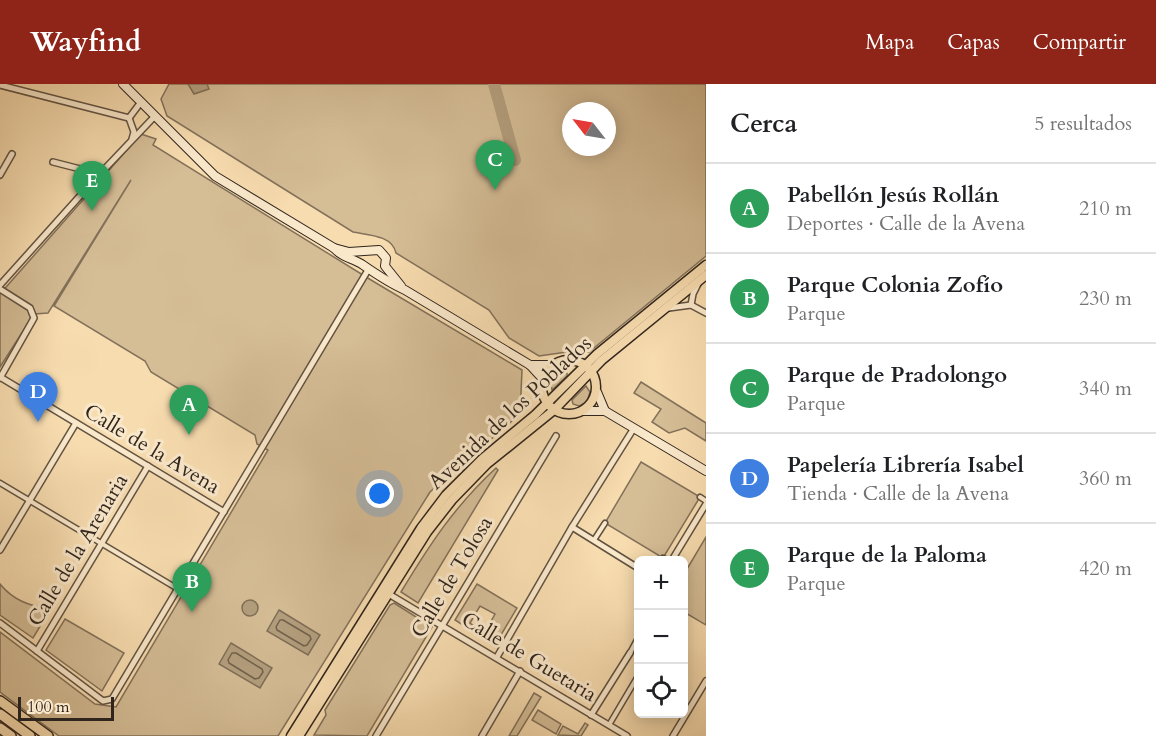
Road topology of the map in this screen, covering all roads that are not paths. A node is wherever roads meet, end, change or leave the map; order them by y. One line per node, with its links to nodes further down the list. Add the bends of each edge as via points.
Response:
1 (123, 84): 3 (main road)
2 (0, 85): 5 (street)
3 (141, 102): 4 (main road); 5 (street)
4 (155, 117): 6 (street); 12 (main road, via 215,176)
5 (129, 118): 6 (street); 7 (street, via 134,132)
6 (140, 132): 7 (street)
7 (131, 141): 11 (street)
8 (12, 154): 10 (street)
9 (53, 162): 11 (street, via 92,172)
10 (0, 175)
11 (97, 177): 18 (street)
12 (334, 248): 13 (main road); 16 (main road)
13 (366, 252): 15 (main road, via 379,250 386,258); 16 (main road, via 362,260)
14 (706, 265): 20 (main road, Avenida de los Poblados)
15 (385, 266): 16 (main road, via 382,270); 19 (main road)
16 (368, 269): 19 (main road); 42 (street)
17 (705, 277): 20 (main road, Avenida de los Poblados); 21 (street)
18 (0, 287): 27 (street, via 30,308 34,318)
19 (405, 290): 24 (main road)
20 (678, 293): 21 (street); 22 (main road, Avenida de los Poblados); 26 (main road, Avenida de los Poblados)
21 (692, 302): 22 (street); 23 (street)
22 (664, 310): 26 (main road, Avenida de los Poblados)
23 (706, 313)
24 (530, 365): 25 (main road); 28 (main road)
25 (553, 365): 26 (main road, via 575,360); 28 (main road)
26 (589, 368): 29 (main road); 30 (main road, Avenida de los Poblados)
27 (0, 378): 33 (street, Calle de la Avena)
28 (543, 379): 30 (main road)
29 (597, 392): 31 (main road); 32 (main road)
30 (550, 407): 31 (main road, via 563,414); 51 (main road, Avenida de los Poblados, via 482,459 446,495 421,528)
31 (583, 411): 32 (main road)
32 (605, 411): 34 (main road)
33 (76, 423): 36 (street, Calle de la Avena); 40 (street)
34 (634, 428): 37 (main road); 44 (street)
35 (556, 436): 53 (street, Calle de Tolosa)
36 (148, 466): 42 (street, Calle de la Avena); 46 (street, Calle de la Arenaria)
37 (706, 471)
38 (0, 483): 40 (street)
39 (700, 497): 41 (street)
40 (30, 501): 46 (street); 47 (street)
41 (706, 503): 48 (street)
42 (224, 512): 50 (street)
43 (605, 523): 45 (street)
44 (572, 527): 45 (street); 57 (street)
45 (594, 541): 49 (street)
46 (101, 544): 50 (street); 55 (street, Calle de la Arenaria)
47 (0, 550)
48 (675, 556)
49 (634, 565)
50 (178, 589): 55 (street, via 116,694 108,701)
51 (385, 592): 53 (street, Calle de Guetaria); 69 (main road, Avenida de los Poblados)
52 (0, 623): 55 (street)
53 (443, 624): 57 (street, Calle de Guetaria); 70 (street, Calle de Tolosa)
54 (634, 646): 56 (street)
55 (37, 651)
56 (630, 653): 63 (street)
57 (497, 657): 58 (street, Calle de Guetaria)
58 (520, 671): 63 (street, Calle de Guetaria); 71 (street)
59 (706, 681): 73 (street)
60 (634, 684): 64 (street)
61 (0, 701): 68 (highway)
62 (0, 714): 67 (highway)
63 (591, 715): 64 (street, Calle de Guetaria)
64 (609, 725): 72 (street, Calle de Guetaria)
65 (0, 728): 66 (highway)
66 (11, 736)
67 (30, 736)
68 (48, 736)
69 (298, 736)
70 (376, 736)
71 (482, 736)
72 (627, 736)
73 (673, 736)

